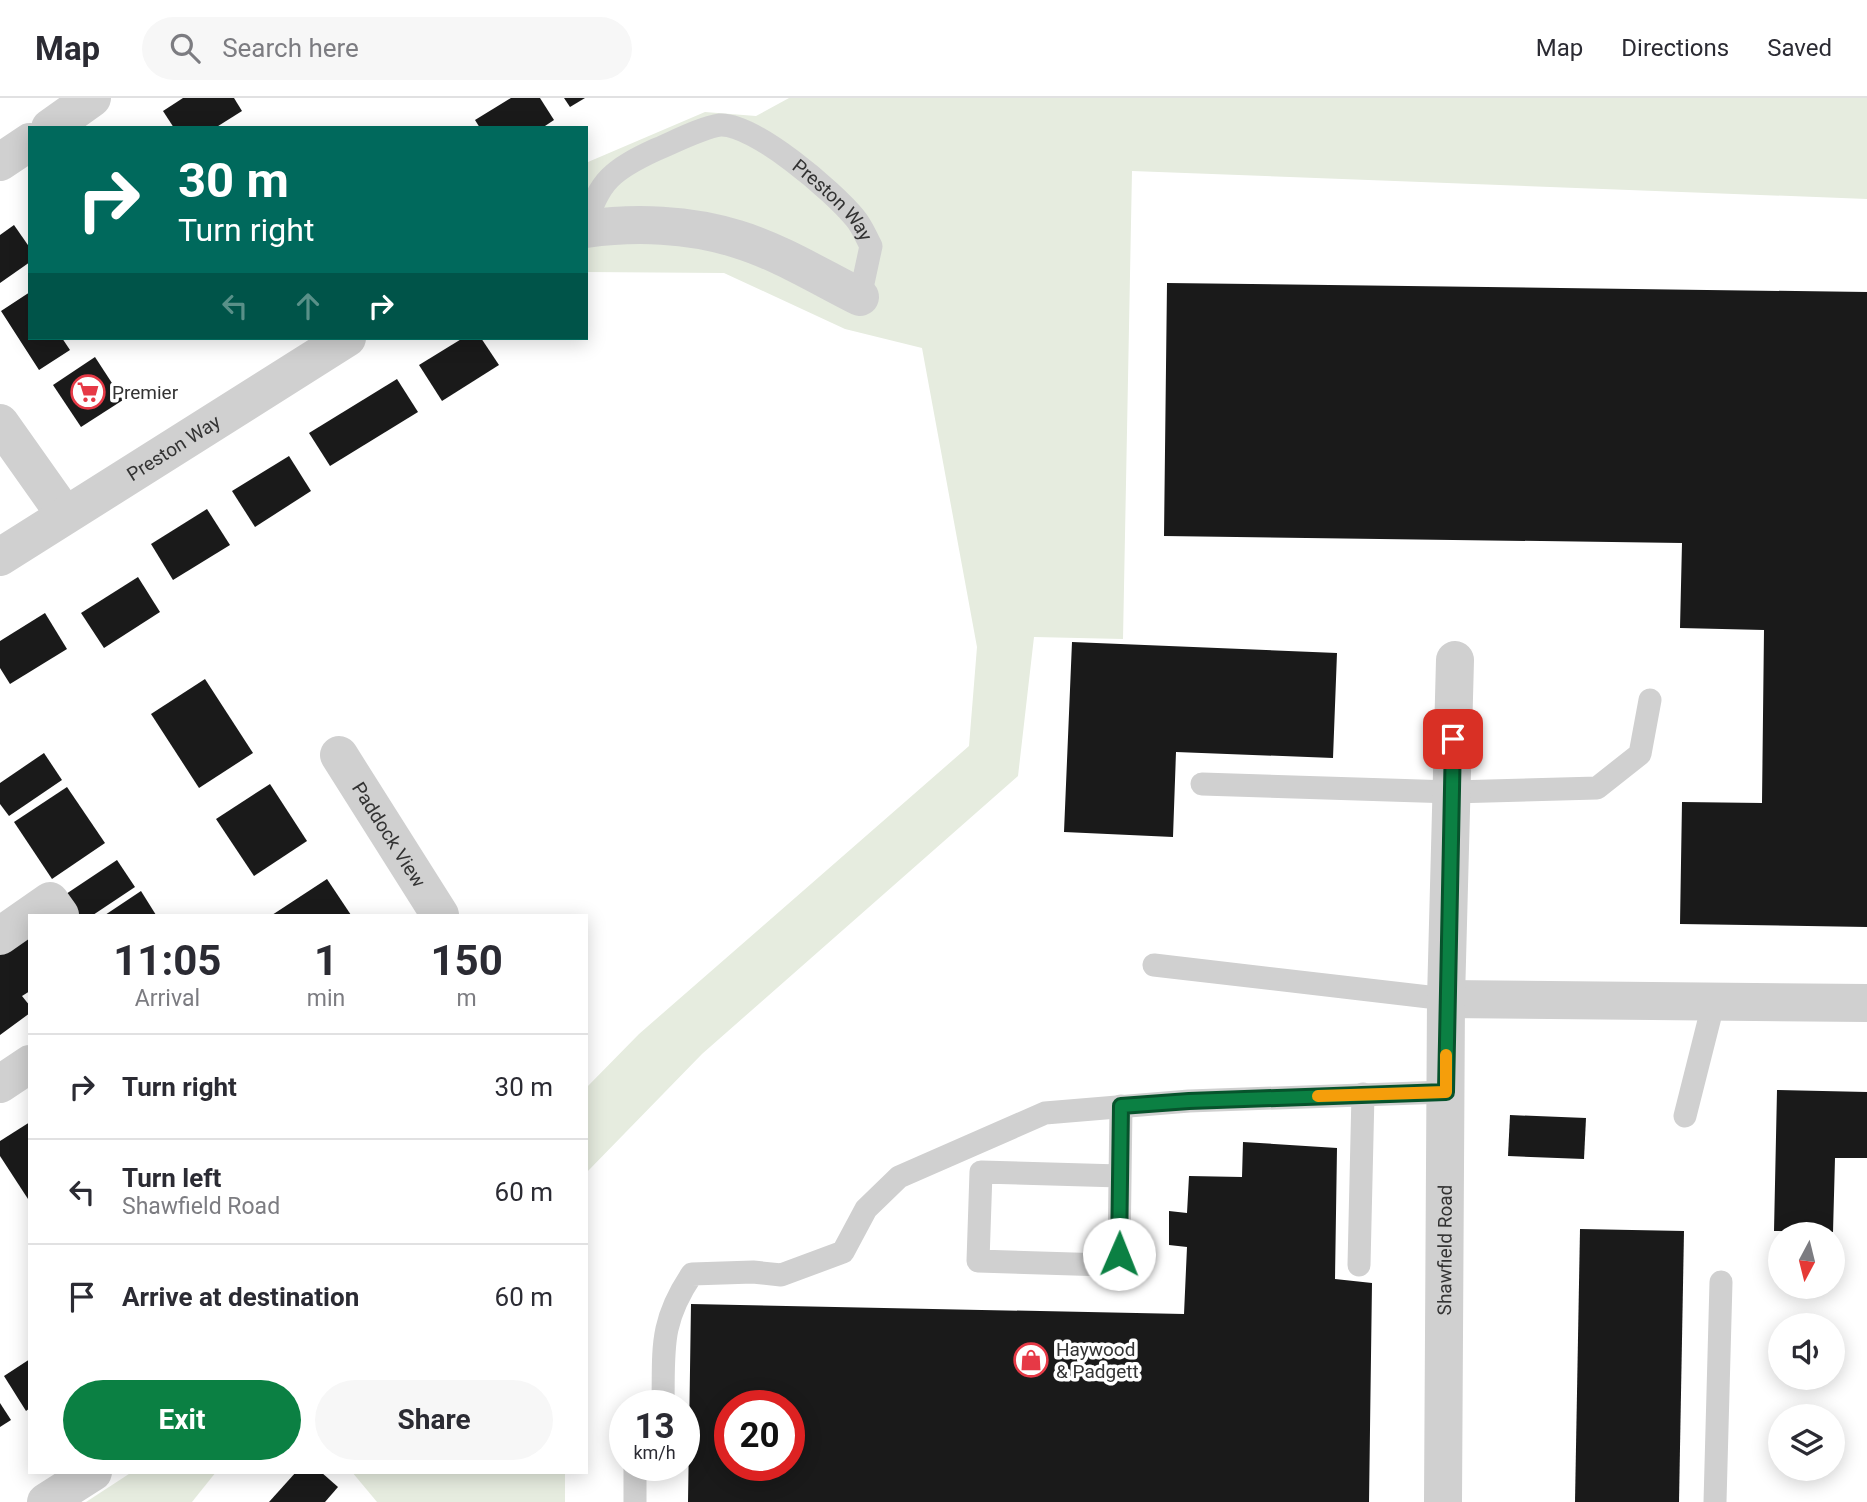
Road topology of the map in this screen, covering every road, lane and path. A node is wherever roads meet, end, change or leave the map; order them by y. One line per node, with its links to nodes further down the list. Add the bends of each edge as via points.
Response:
1 (92, 98): 2 (street)
2 (53, 126)
3 (28, 143): 4 (street)
4 (0, 162)
5 (588, 219): 7 (lane, Preston Way, via 594,196 614,173 649,153 721,125 754,133 802,168 855,218 871,246)
6 (588, 227): 7 (street, Preston Way, via 628,223 737,239)
7 (860, 297)
8 (344, 340): 10 (street, Preston Way)
9 (0, 423): 10 (street)
10 (65, 515): 11 (street, Preston Way)
11 (0, 557)
12 (1455, 660): 16 (street, Shawfield Road)
13 (1650, 700): 16 (lane, via 1640,754 1597,788)
14 (339, 755): 19 (street, Paddock View)
15 (1202, 783): 16 (lane)
16 (1451, 792): 23 (street, Shawfield Road)
17 (31, 914): 18 (street, via 50,901)
18 (59, 914)
19 (439, 914)
20 (28, 916): 21 (street)
21 (0, 936)
22 (1154, 965): 23 (lane)
23 (1447, 999): 24 (street); 28 (street, Shawfield Road)
24 (1714, 1001): 25 (street); 31 (lane)
25 (1867, 1003)
26 (28, 1065): 27 (street)
27 (0, 1084)
28 (1446, 1092): 29 (lane); 40 (street, Shawfield Road)
29 (1363, 1094): 30 (lane); 33 (lane)
30 (1121, 1106): 32 (lane); 35 (lane, via 1045,1112 899,1177 866,1209 844,1252 781,1275 692,1274 674,1301 664,1338)
31 (1685, 1116)
32 (1120, 1176): 32 (lane, via 1119,1254 1106,1265 978,1261 981,1172)
33 (1359, 1265)
34 (1721, 1282): 41 (lane)
35 (663, 1390)
36 (90, 1474): 38 (street)
37 (635, 1481): 39 (lane)
38 (46, 1502)
39 (635, 1502)
40 (1443, 1502)
41 (1715, 1502)

